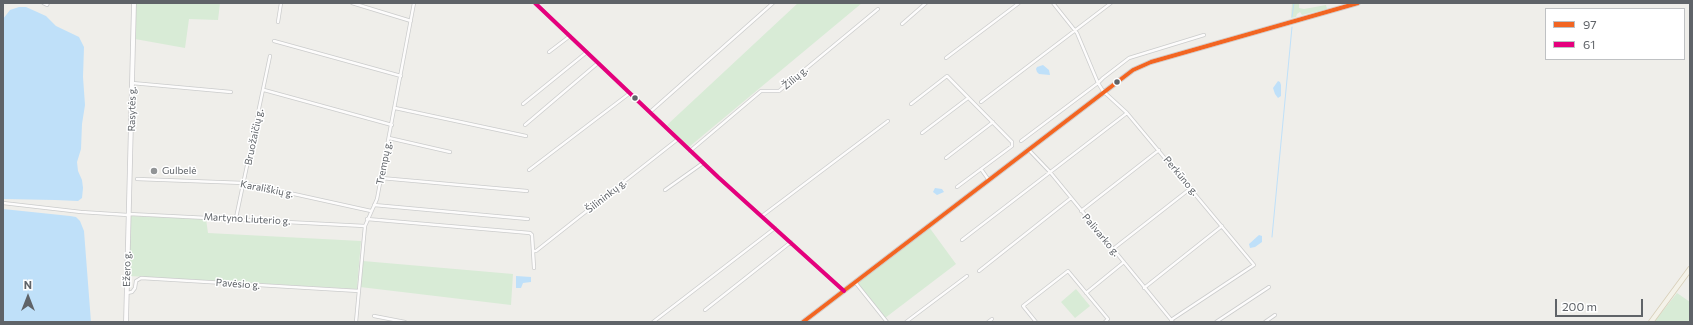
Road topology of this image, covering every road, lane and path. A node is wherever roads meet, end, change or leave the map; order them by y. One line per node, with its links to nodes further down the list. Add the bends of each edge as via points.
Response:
1 (43, 3): 2 (street)
2 (48, 3)
3 (134, 3): 28 (main road, Rasytės g.)
4 (281, 3): 16 (street)
5 (352, 3): 15 (street)
6 (414, 3): 15 (street, Trempų g.)
7 (535, 3): 20 (street)
8 (773, 3): 39 (street)
9 (926, 3): 17 (street)
10 (1019, 3): 25 (street)
11 (1053, 3): 18 (street, Perkūno g.)
12 (1111, 3): 18 (street)
13 (1358, 3): 31 (main road, via 1151,62 1133,70)
14 (878, 9): 52 (street, Žilių g., via 779,91 761,91)
15 (411, 21): 27 (street, Trempų g.)
16 (278, 22)
17 (902, 24)
18 (1076, 30): 29 (street, Perkūno g.); 35 (street)
19 (1204, 35): 29 (street, via 1132,56)
20 (570, 36): 22 (street); 23 (street)
21 (274, 41): 27 (street)
22 (549, 52)
23 (587, 52): 26 (street); 36 (street)
24 (270, 56): 30 (street, Bruožaičių g.)
25 (946, 58)
26 (598, 63): 33 (street); 44 (street)
27 (401, 76): 38 (street, Trempų g.)
28 (132, 83): 32 (street); 72 (main road, Rasytės g.)
29 (1098, 83): 31 (street, Perkūno g.); 49 (street)
30 (264, 90): 43 (street); 62 (street, Bruožaičių g.)
31 (1103, 91): 40 (street, Perkūno g.); 50 (main road)
32 (231, 92)
33 (630, 93): 39 (street); 57 (street)
34 (968, 98): 37 (street, via 947,76); 42 (street); 45 (street)
35 (981, 102)
36 (523, 104)
37 (911, 104)
38 (395, 108): 43 (street, Trempų g.); 46 (street)
39 (650, 112): 48 (street)
40 (1127, 113): 51 (street, Perkūno g.); 58 (street)
41 (888, 121): 73 (street)
42 (993, 122): 54 (street); 56 (street, via 1012,142 1012,146)
43 (392, 125): 47 (street, Trempų g.)
44 (525, 126)
45 (922, 133)
46 (526, 136)
47 (389, 138): 53 (street); 59 (street, Trempų g.)
48 (678, 139): 52 (street); 83 (street, Šilininkų g.)
49 (1020, 141)
50 (1028, 149): 58 (street, Palivarko g.); 61 (main road)
51 (1159, 150): 64 (street, Perkūno g.); 71 (street)
52 (690, 151): 55 (street)
53 (450, 152)
54 (946, 158)
55 (703, 163): 65 (street); 73 (street)
56 (981, 169): 61 (street); 63 (street)
57 (529, 170)
58 (1050, 172): 67 (street, Palivarko g.); 80 (street)
59 (381, 178): 66 (street); 69 (street, Trempų g.)
60 (137, 179): 62 (street, Karališkių g.)
61 (988, 179): 89 (main road)
62 (244, 184): 70 (street, Karališkių g.); 74 (street, Bruožaičių g.)
63 (957, 186)
64 (1191, 188): 78 (street, Perkūno g.); 82 (street)
65 (665, 190)
66 (527, 191)
67 (1071, 198): 71 (street, Palivarko g.); 87 (street)
68 (3, 203): 72 (street, Martyno Liuterio g., via 81,212)
69 (374, 205): 70 (street, Trempų g.); 76 (street)
70 (371, 211): 75 (street, Trempų g.)
71 (1081, 211): 82 (street, Palivarko g.)
72 (128, 214): 74 (street, Martyno Liuterio g.); 95 (main road, Ežero g.)
73 (762, 216): 79 (street)
74 (236, 218): 77 (street, Martyno Liuterio g.)
75 (368, 219): 77 (street, Trempų g.); 83 (street, via 530,233)
76 (528, 219)
77 (365, 226): 93 (street, Trempų g.)
78 (1222, 226): 91 (street); 100 (street, Perkūno g., via 1254,265)
79 (775, 228): 81 (street); 104 (street)
80 (962, 240)
81 (791, 242): 92 (street); 96 (street)
82 (1113, 249): 84 (street, Palivarko g.)
83 (533, 251): 85 (street)
84 (1124, 262): 91 (street, Palivarko g.); 94 (street)
85 (534, 268)
86 (1690, 270): 113 (main road)
87 (979, 271)
88 (967, 276): 107 (street)
89 (855, 282): 92 (main road); 106 (street)
90 (1269, 287): 111 (street)
91 (1144, 288): 100 (street, Palivarko g.)
92 (844, 291): 105 (main road)
93 (358, 292): 95 (street, Pavėsio g., via 141,278 136,280 132,292); 102 (street, Trempų g.)
94 (1086, 292): 109 (street, via 1068,271 1023,306); 110 (street, via 1108,319)
95 (127, 293): 101 (main road, Ežero g.)
96 (705, 310)
97 (374, 316): 103 (street)
98 (1275, 316): 112 (street)
99 (992, 319): 108 (street)
100 (1172, 321)
101 (126, 322)
102 (356, 322)
103 (405, 322)
104 (653, 322)
105 (803, 322)
106 (887, 322)
107 (906, 322)
108 (988, 322)
109 (1036, 322)
110 (1105, 322)
111 (1216, 322)
112 (1266, 322)
113 (1651, 322)

